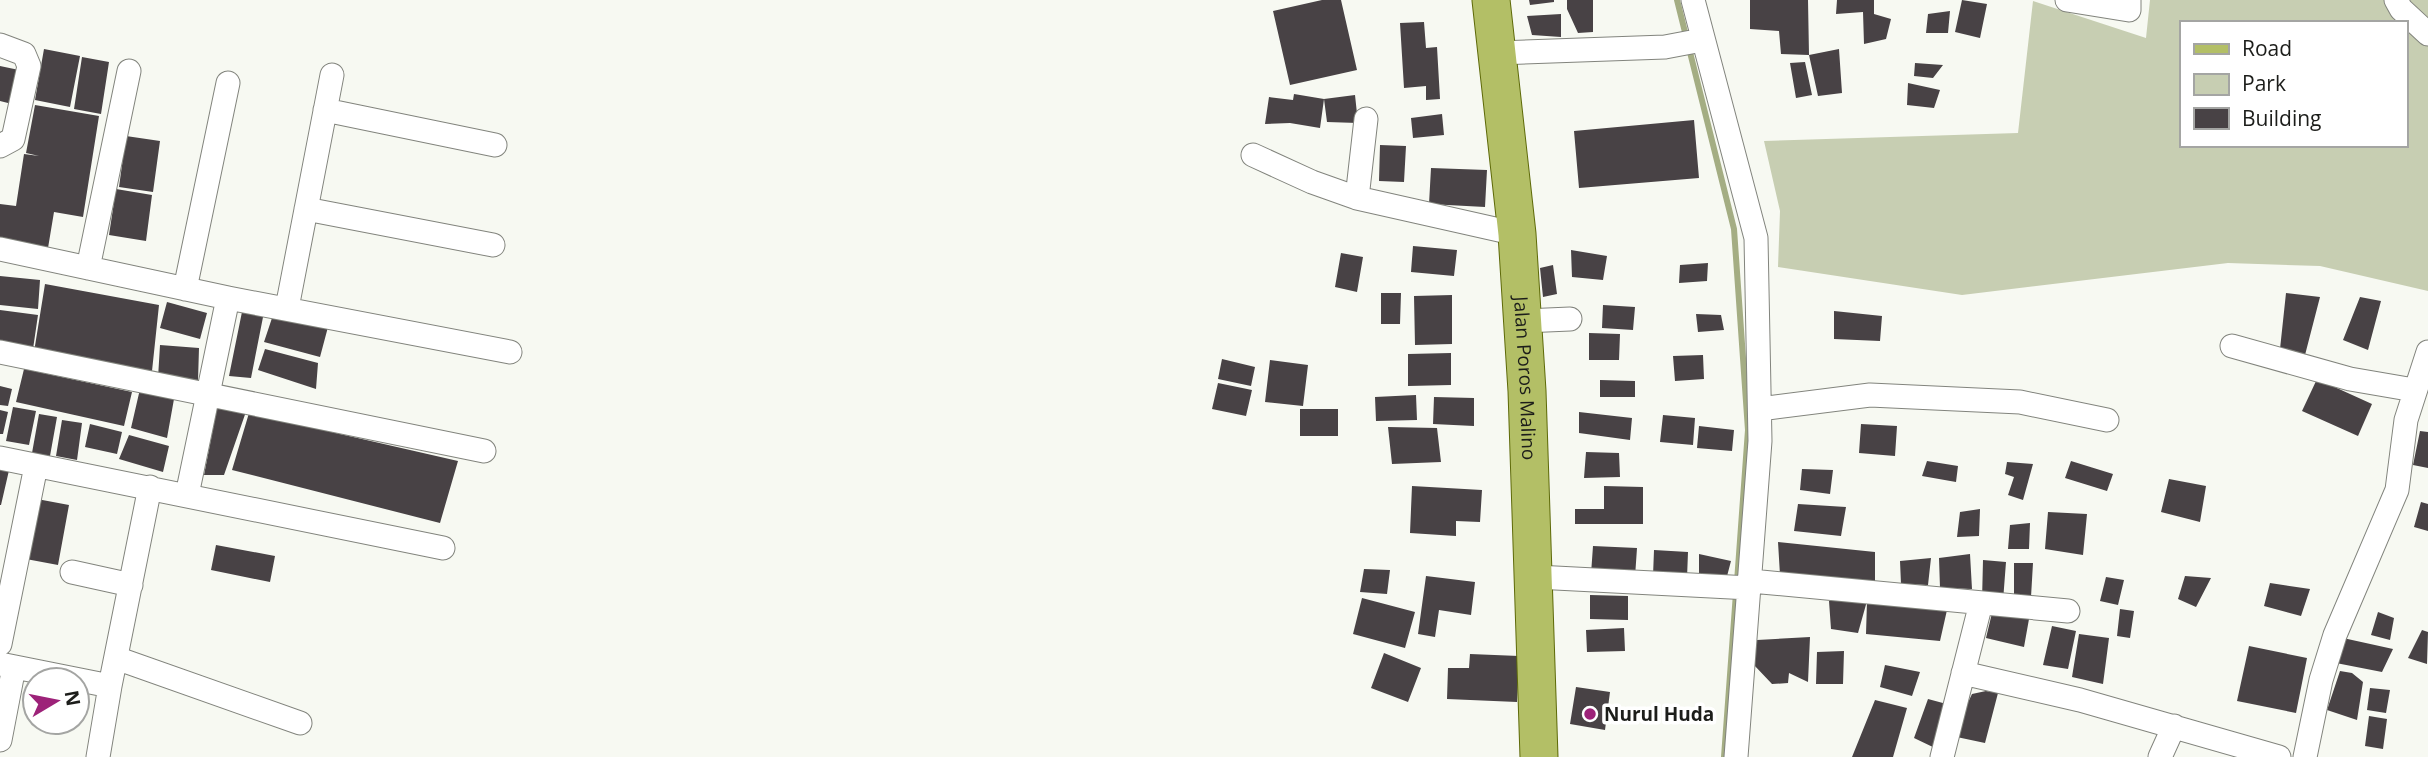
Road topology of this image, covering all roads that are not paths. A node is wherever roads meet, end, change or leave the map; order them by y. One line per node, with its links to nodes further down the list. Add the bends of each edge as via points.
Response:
1 (1491, 0): 9 (main road, Jalan Poros Malino)
2 (1693, 0): 7 (street)
3 (2067, 0): 4 (street, via 2129,10)
4 (2129, 0)
5 (2396, 0): 6 (street)
6 (2428, 34)
7 (1697, 41): 9 (street, via 1665,47); 35 (street, via 1756,238)
8 (0, 45): 16 (street, via 24,54 29,66 13,139)
9 (1497, 53): 20 (main road, Jalan Poros Malino)
10 (129, 72): 23 (street)
11 (332, 75): 13 (street)
12 (228, 83): 24 (street)
13 (325, 110): 15 (street); 19 (street)
14 (1366, 119): 18 (street)
15 (495, 145)
16 (0, 146)
17 (1253, 155): 18 (street)
18 (1357, 198): 20 (street)
19 (306, 209): 21 (street); 26 (street)
20 (1517, 234): 28 (main road, Jalan Poros Malino)
21 (493, 245)
22 (0, 249): 23 (street)
23 (88, 268): 24 (street)
24 (184, 289): 25 (street)
25 (228, 298): 26 (street); 34 (street)
26 (286, 308): 31 (street)
27 (1570, 319): 28 (street)
28 (1522, 321): 44 (main road, Jalan Poros Malino)
29 (2232, 346): 33 (street, via 2350,379)
30 (0, 352): 34 (street)
31 (510, 352)
32 (2428, 352): 33 (street)
33 (2414, 390): 63 (street, via 2397,490 2335,635)
34 (208, 396): 37 (street); 41 (street)
35 (1760, 409): 36 (street, via 1870,396 2020,402); 46 (street)
36 (2107, 420)
37 (484, 451)
38 (0, 458): 39 (street)
39 (36, 466): 40 (street); 49 (street)
40 (150, 487): 41 (street); 45 (street)
41 (187, 495): 42 (street)
42 (443, 548)
43 (72, 572): 45 (street)
44 (1535, 577): 46 (street); 58 (main road, Jalan Poros Malino)
45 (131, 585): 50 (street)
46 (1751, 585): 47 (street); 59 (street)
47 (1981, 603): 48 (street); 52 (street)
48 (2068, 611)
49 (0, 644)
50 (116, 659): 53 (street); 54 (street)
51 (7, 665): 53 (street); 56 (street)
52 (1962, 673): 55 (street); 60 (street)
53 (110, 686): 57 (street)
54 (300, 723)
55 (2174, 726): 61 (street); 62 (street)
56 (0, 740)
57 (101, 756)
58 (1539, 757)
59 (1736, 757)
60 (1942, 757)
61 (2160, 757)
62 (2279, 757)
63 (2305, 757)

